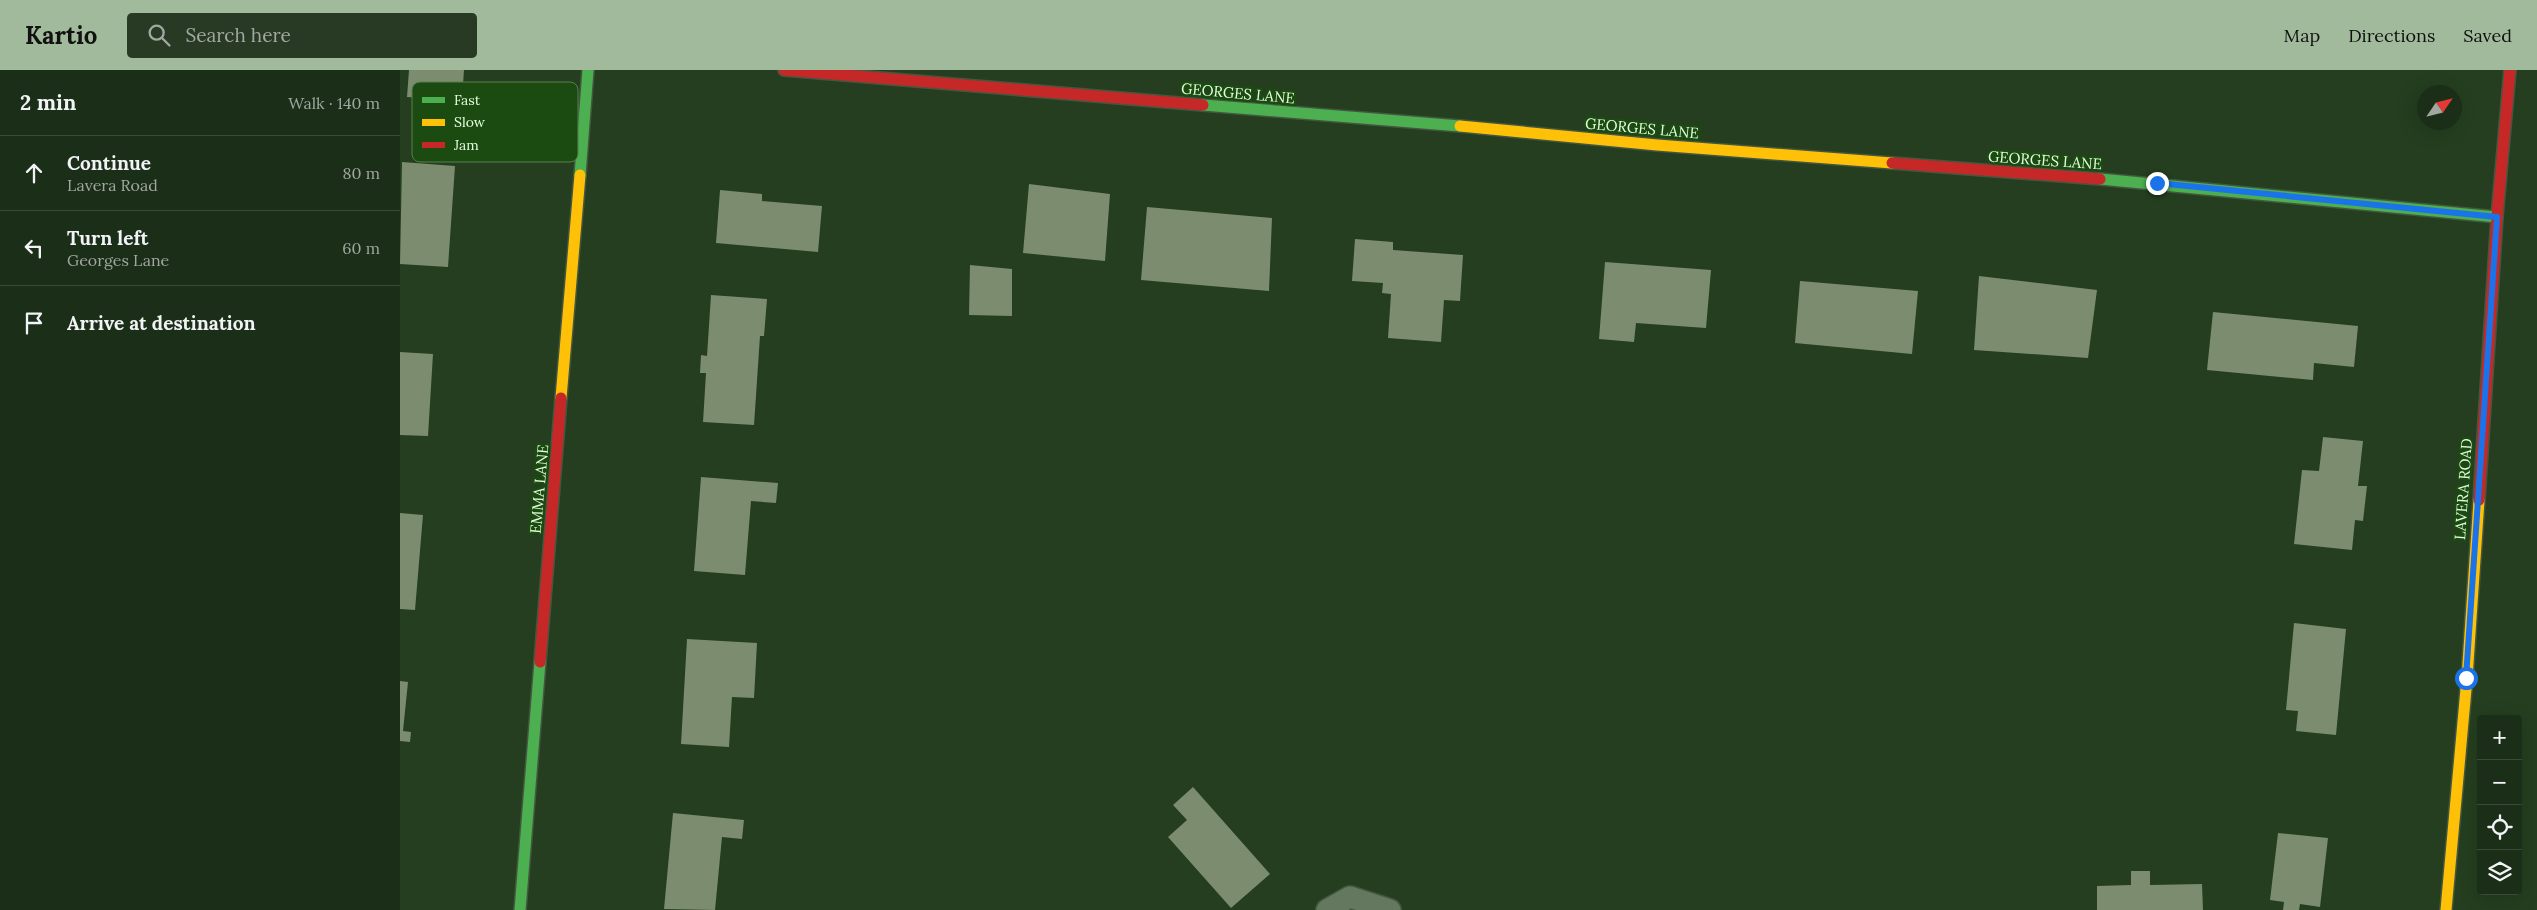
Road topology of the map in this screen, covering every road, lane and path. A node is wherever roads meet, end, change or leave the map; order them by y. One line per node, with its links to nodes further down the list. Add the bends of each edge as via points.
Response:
1 (588, 70): 5 (street, EMMA LANE)
2 (784, 70): 4 (street, GEORGES LANE, via 2157,183)
3 (2510, 70): 4 (street, LAVERA ROAD)
4 (2497, 217): 8 (street, LAVERA ROAD, via 2466,678)
5 (520, 910)
6 (1327, 910): 7 (lane, via 1350,897)
7 (1390, 910)
8 (2446, 910)

